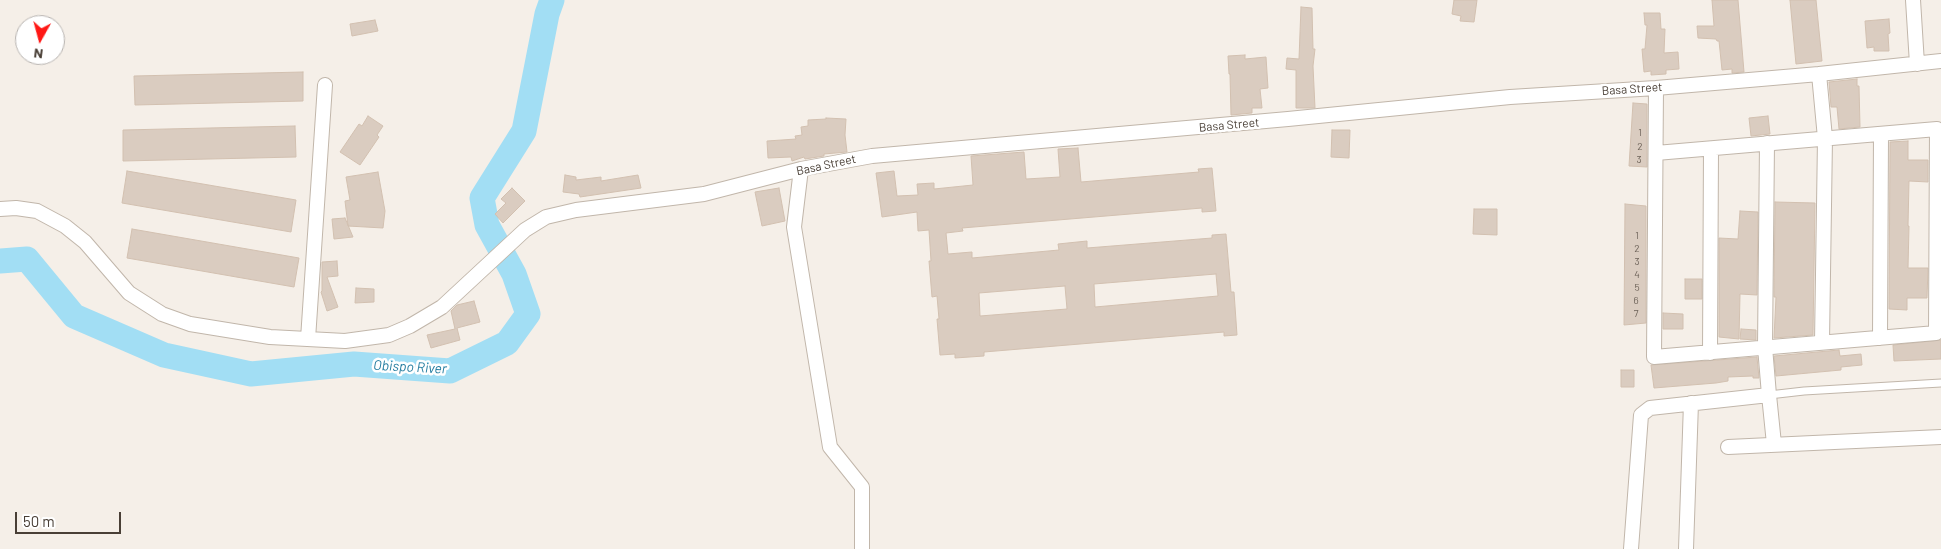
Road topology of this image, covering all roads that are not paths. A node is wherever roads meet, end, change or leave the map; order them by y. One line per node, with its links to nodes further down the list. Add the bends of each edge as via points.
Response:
1 (1912, 0): 3 (street)
2 (1941, 61): 3 (street, Basa Street)
3 (1917, 64): 4 (street, Basa Street)
4 (1819, 74): 6 (street, Basa Street); 8 (street)
5 (326, 85): 15 (street)
6 (1656, 88): 11 (street); 12 (street, Basa Street, via 1510,97 872,156)
7 (1881, 134): 8 (street); 14 (street); 14 (street, via 1937,129 1936,334)
8 (1825, 138): 9 (street); 16 (street)
9 (1767, 143): 10 (street); 17 (street)
10 (1711, 149): 11 (street); 18 (street)
11 (1656, 153): 18 (street, via 1654,358)
12 (801, 169): 15 (street, Basa Street, via 704,194 576,210 546,217 525,230 442,307 403,329 388,335 345,341); 25 (street, via 794,227 830,447 862,486)
13 (0, 209): 15 (street, Basa Street, via 37,211 65,226 85,242 129,293 162,314 190,324 270,337)
14 (1880, 338): 16 (street)
15 (308, 339)
16 (1822, 342): 17 (street)
17 (1765, 347): 18 (street); 20 (street)
18 (1710, 353)
19 (1941, 383): 20 (lane)
20 (1769, 395): 21 (street); 23 (street)
21 (1691, 404): 26 (street, via 1650,408 1641,415); 27 (street)
22 (1941, 437): 23 (street)
23 (1774, 444): 24 (street)
24 (1728, 447)
25 (862, 549)
26 (1631, 549)
27 (1686, 549)

